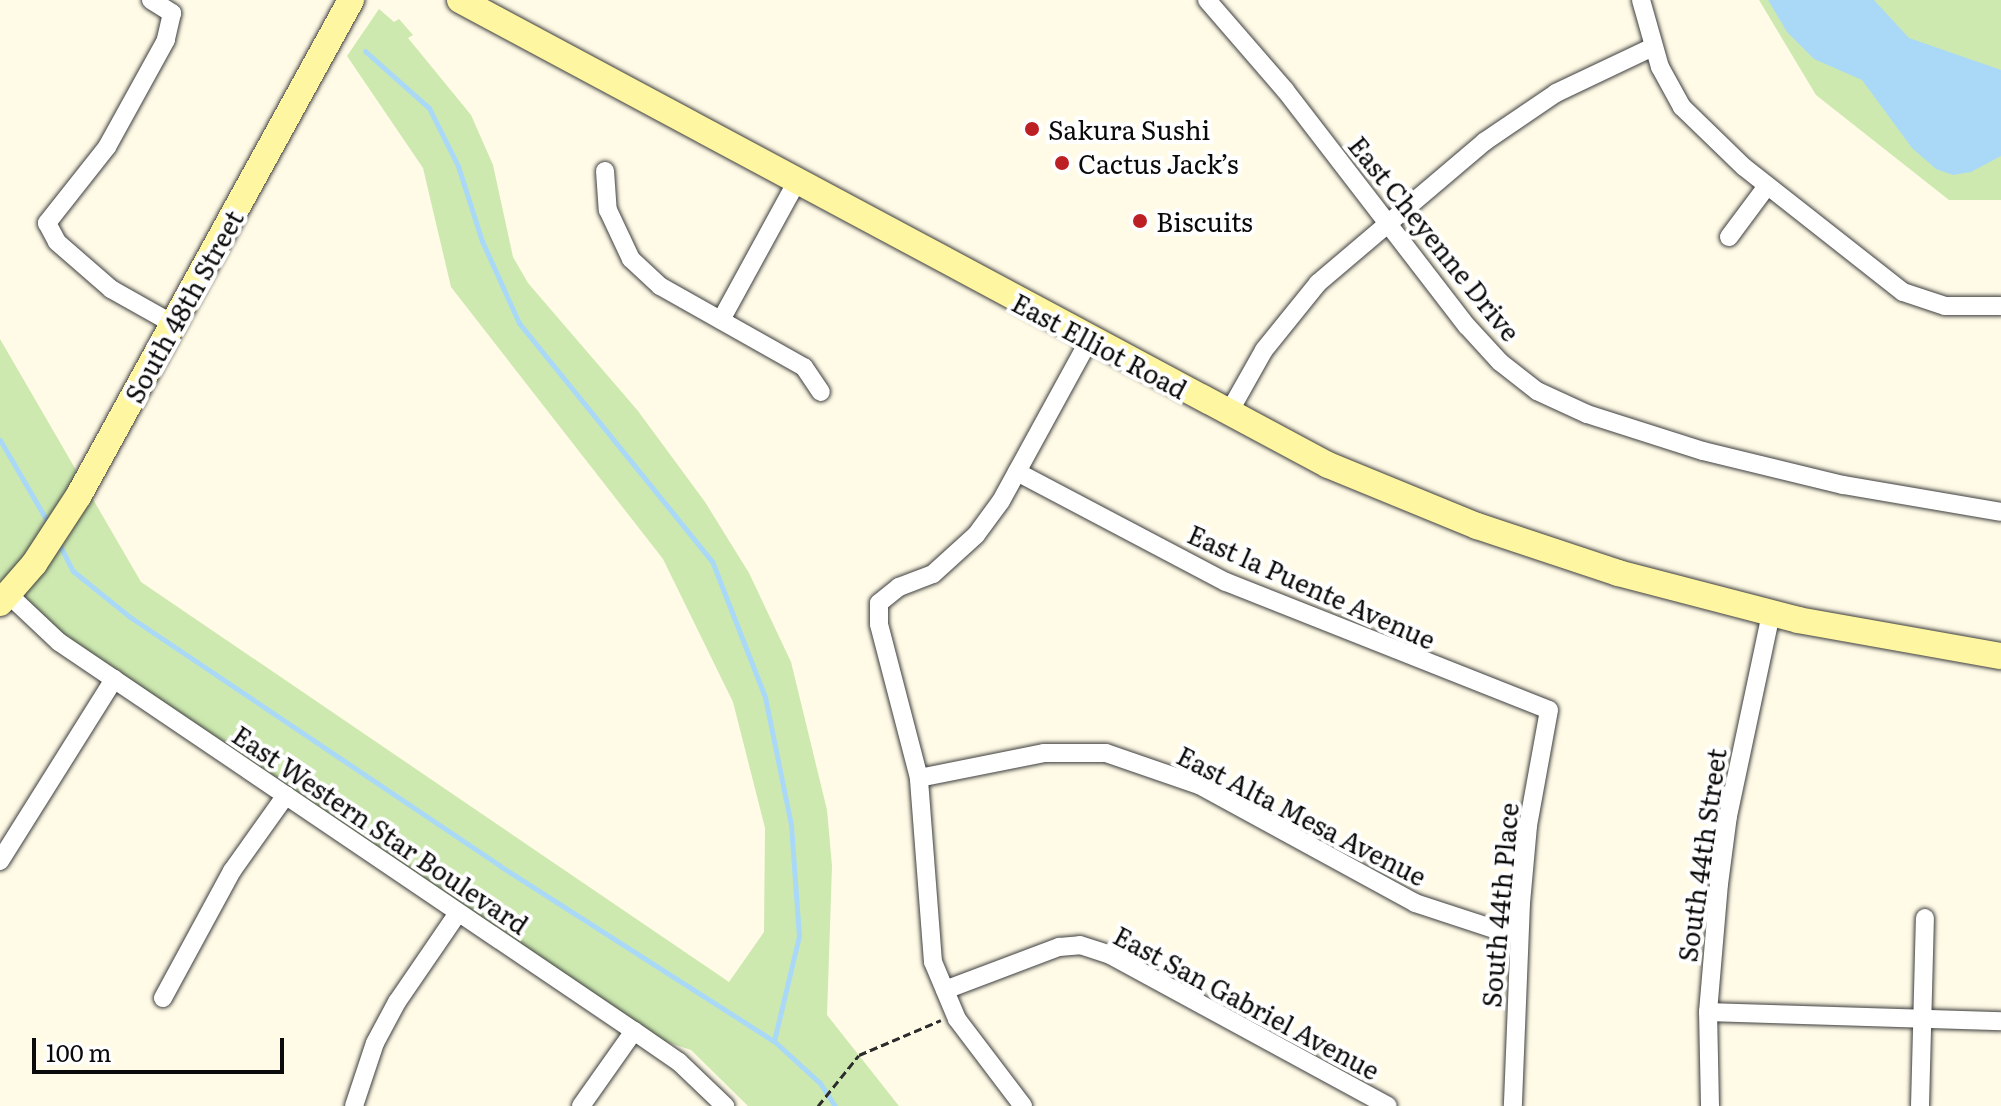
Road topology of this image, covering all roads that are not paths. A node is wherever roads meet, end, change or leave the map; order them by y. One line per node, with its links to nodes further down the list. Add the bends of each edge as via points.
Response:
1 (151, 0): 14 (street, via 172,13 166,40 107,147 47,223 57,242 111,289)
2 (351, 0): 14 (main road, South 48th Street)
3 (460, 0): 8 (main road, East Elliot Road)
4 (1207, 0): 10 (street, East Cheyenne Drive)
5 (1641, 0): 6 (street)
6 (1653, 47): 9 (street, via 1682,107); 10 (street, via 1556,93 1484,142)
7 (605, 171): 13 (street, via 608,210 631,259 660,286)
8 (797, 181): 13 (street); 15 (main road, East Elliot Road)
9 (1767, 186): 11 (street); 12 (street, via 1903,292 1945,306)
10 (1388, 223): 17 (street, via 1288,317); 19 (street, East Cheyenne Drive, via 1500,362 1537,391 1703,451 1843,485)
11 (1729, 237)
12 (2001, 306)
13 (721, 320): 16 (street, via 804,367)
14 (173, 324): 20 (main road, South 48th Street, via 66,516)
15 (1089, 340): 17 (main road, East Elliot Road); 18 (street)
16 (821, 392)
17 (1228, 414): 21 (main road, East Elliot Road, via 1328,465 1477,526 1618,573)
18 (1017, 472): 24 (street, East la Puente Avenue, via 1226,582); 25 (street, via 959,553 933,574 899,587 879,603 879,624)
19 (2001, 512)
20 (4, 599): 23 (street, East Western Star Boulevard)
21 (1771, 614): 22 (main road, East Elliot Road); 33 (street, South 44th Street, via 1728,816)
22 (2001, 656)
23 (114, 679): 26 (street, East Western Star Boulevard); 27 (street)
24 (1549, 710): 30 (street, South 44th Place, via 1528,826)
25 (919, 778): 30 (street, East Alta Mesa Avenue, via 1044,753 1106,753 1199,785 1415,903 1494,929); 31 (street, via 933,962)
26 (286, 795): 28 (street, East Western Star Boulevard); 32 (street, via 232,871)
27 (0, 861)
28 (458, 913): 36 (street, East Western Star Boulevard); 37 (street, via 397,1002 375,1043)
29 (1925, 918): 34 (street)
30 (1519, 928): 42 (street, South 44th Place)
31 (945, 990): 40 (street, via 957,1019); 41 (street, East San Gabriel Avenue, via 1059,947 1080,945 1110,955)
32 (163, 998)
33 (1708, 1012): 34 (street); 43 (street, South 44th Street)
34 (1922, 1019): 35 (street); 44 (street)
35 (2001, 1021)
36 (634, 1031): 38 (street); 39 (street, East Western Star Boulevard, via 679,1062)
37 (354, 1106)
38 (581, 1106)
39 (725, 1106)
40 (1023, 1106)
41 (1388, 1106)
42 (1513, 1106)
43 (1710, 1106)
44 (1920, 1106)

